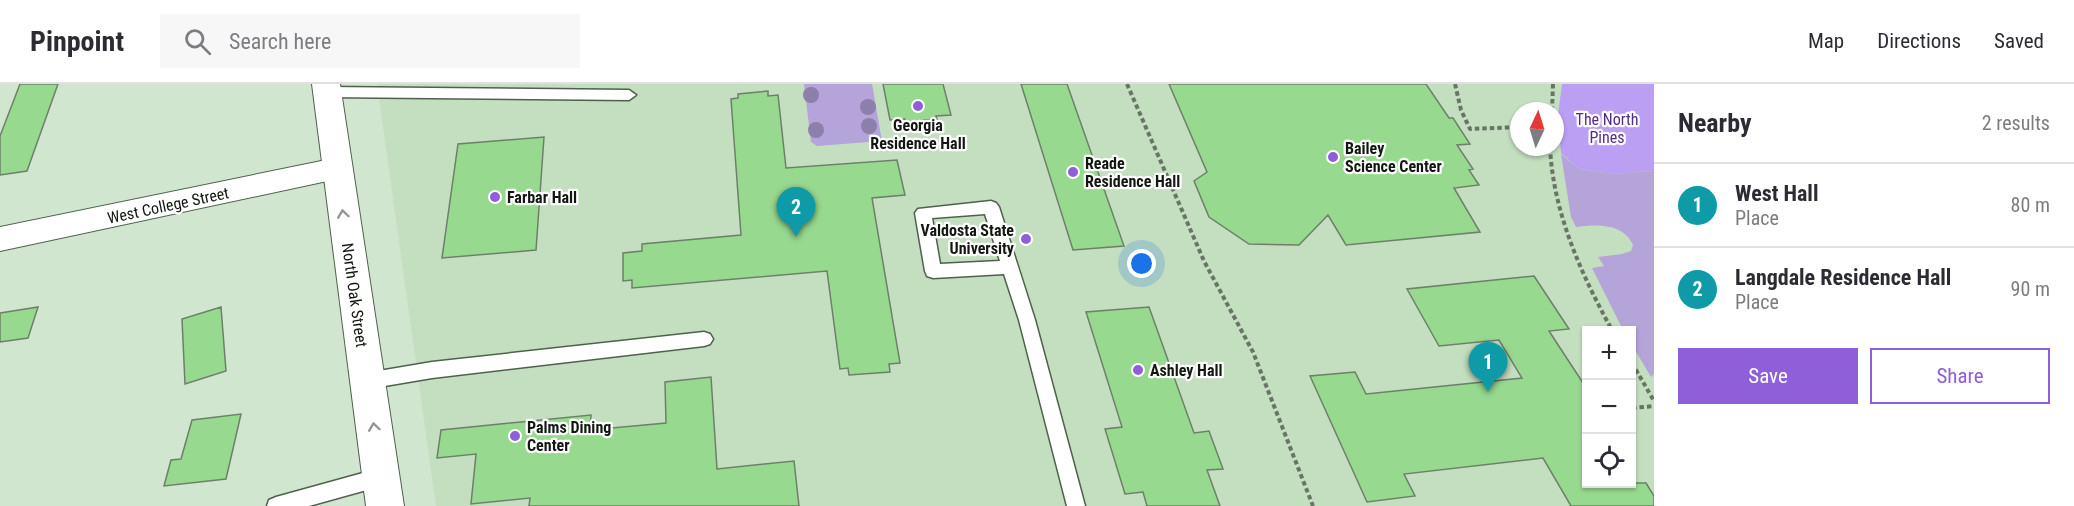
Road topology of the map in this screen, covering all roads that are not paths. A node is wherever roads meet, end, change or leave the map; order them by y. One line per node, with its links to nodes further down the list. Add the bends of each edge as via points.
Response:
1 (326, 88): 2 (lane); 3 (street, North Oak Street)
2 (629, 95)
3 (336, 169): 4 (street, West College Street); 7 (street, North Oak Street, one-way to 3)
4 (0, 239)
5 (1010, 267): 5 (lane, via 933,271 923,213 991,207); 10 (lane)
6 (704, 339): 7 (lane)
7 (367, 381): 8 (street, North Oak Street, one-way to 7)
8 (383, 491): 9 (lane)
9 (276, 506)
10 (1076, 506)

